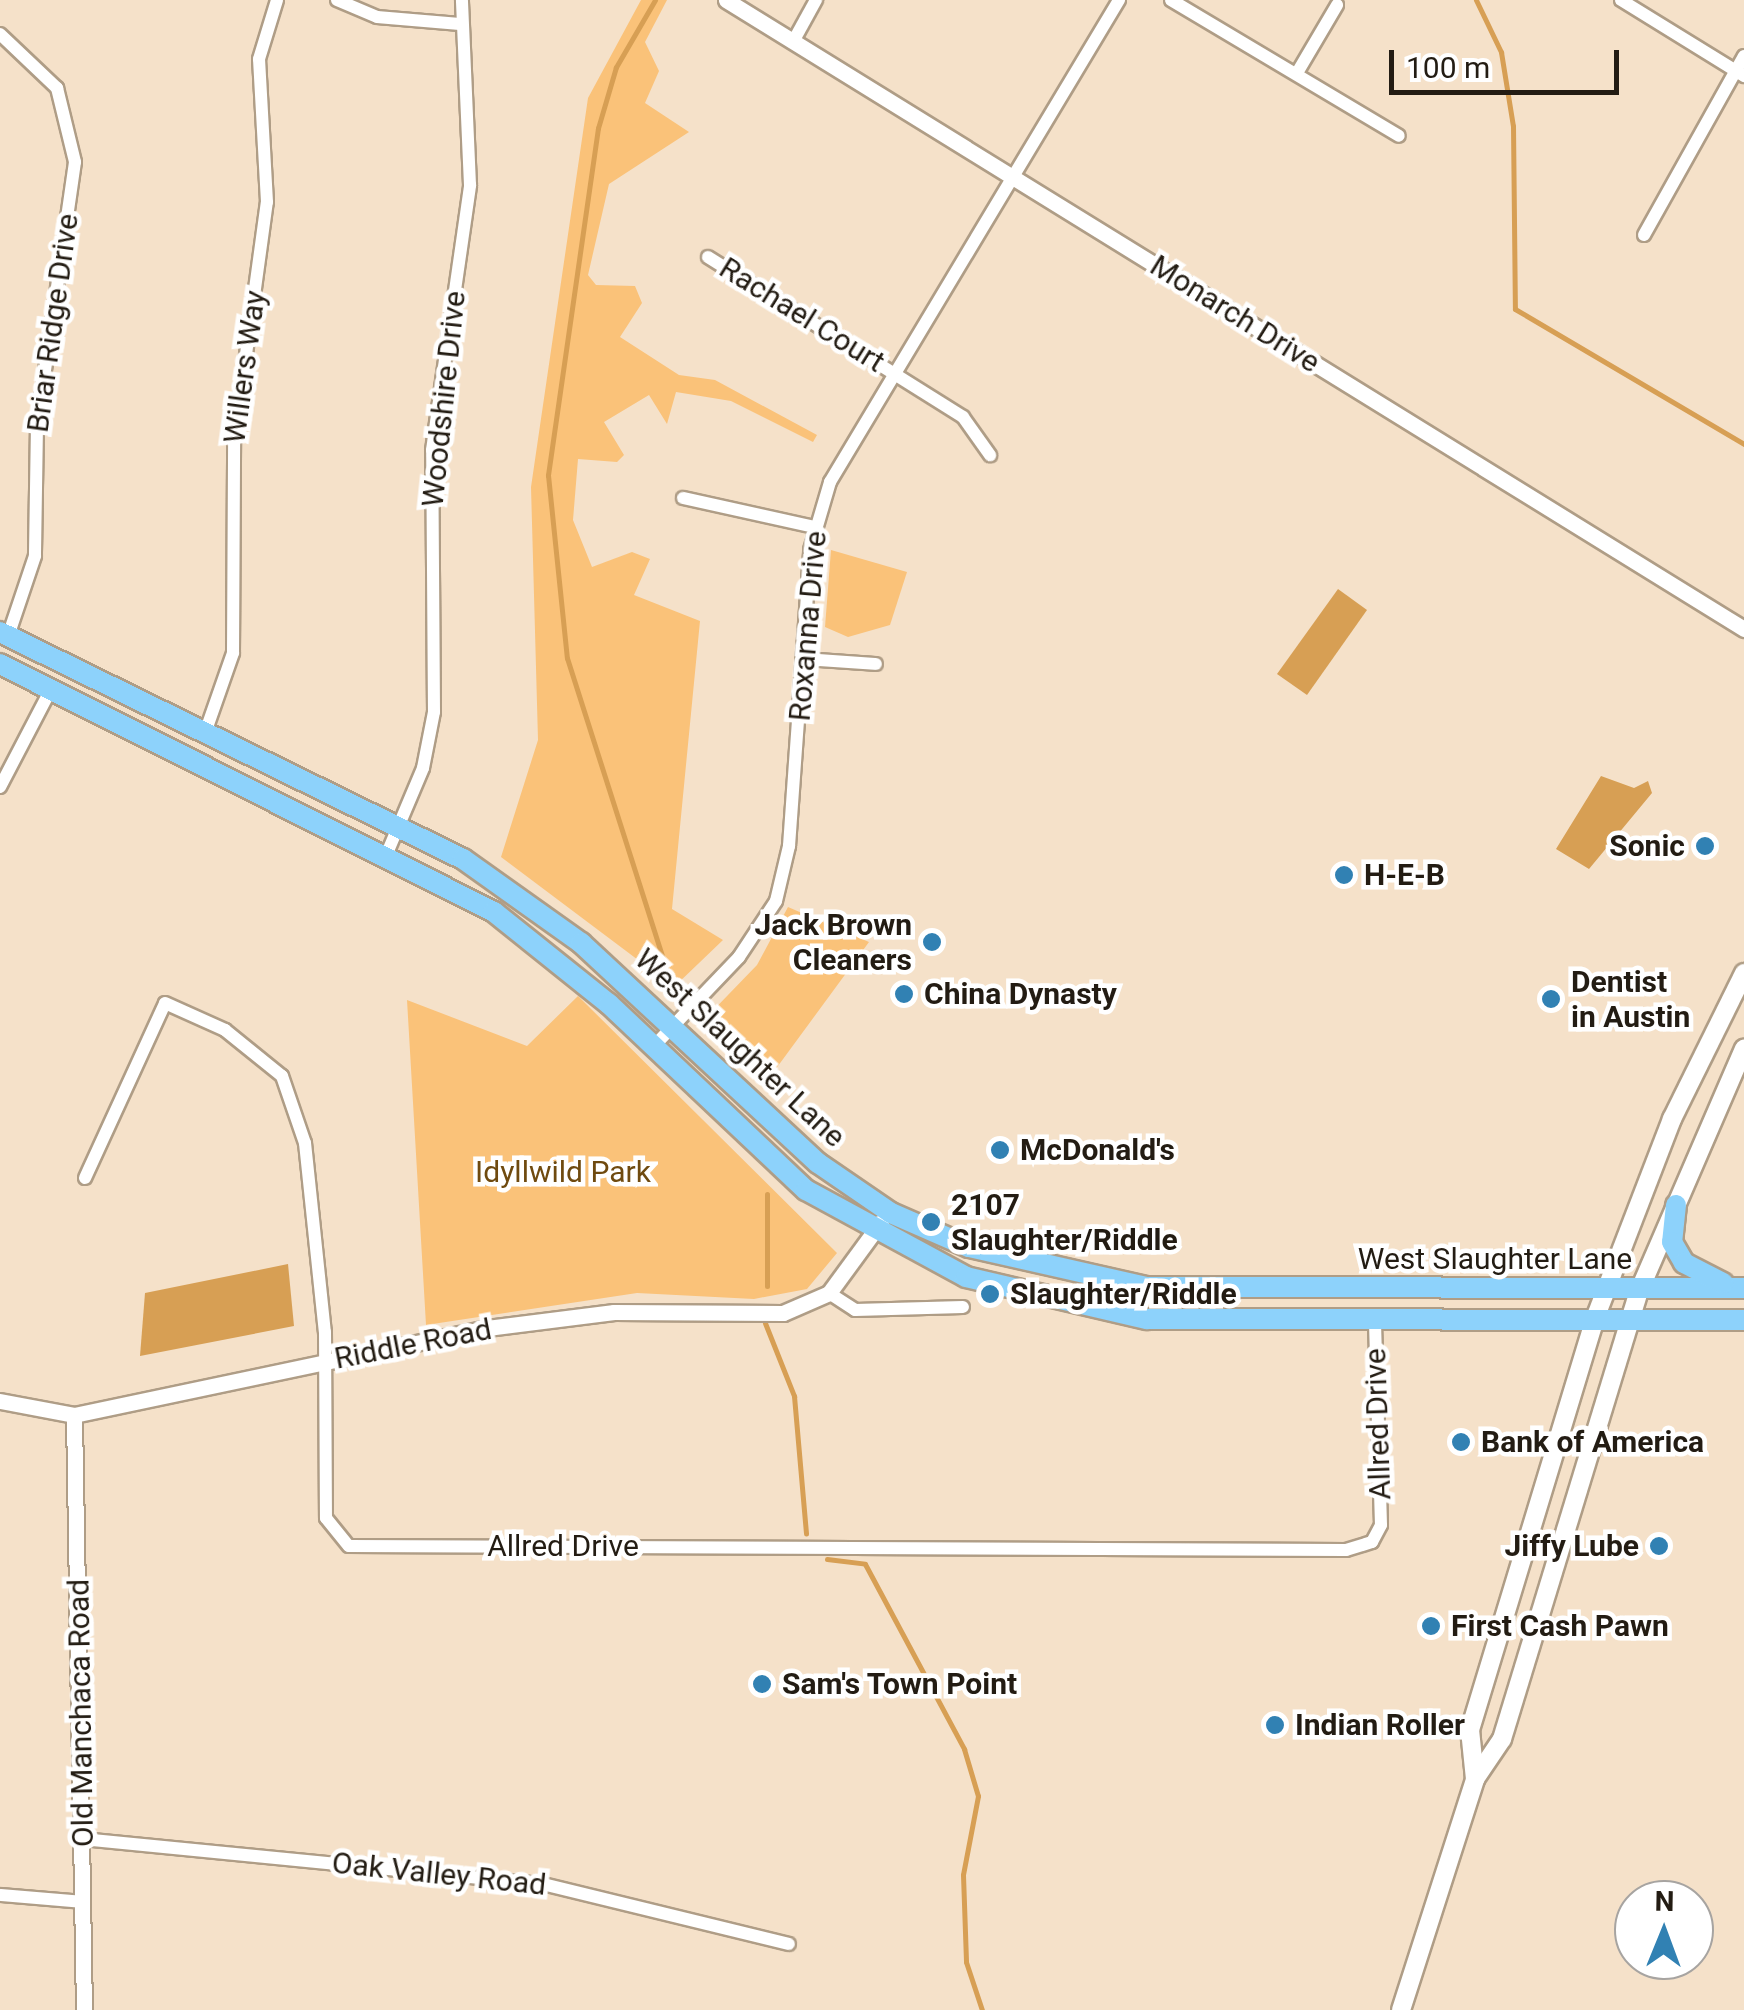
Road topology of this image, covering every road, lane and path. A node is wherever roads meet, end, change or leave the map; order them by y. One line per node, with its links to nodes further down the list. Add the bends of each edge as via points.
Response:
1 (277, 0): 30 (street, Willers Way, via 260,59 266,219 234,442 233,653)
2 (337, 0): 10 (street, via 377,17)
3 (462, 0): 10 (street, Woodshire Drive)
4 (726, 0): 12 (street, Monarch Drive)
5 (816, 0): 12 (street)
6 (1119, 0): 17 (street, Roxanna Drive)
7 (1171, 0): 15 (street)
8 (1621, 0): 14 (street)
9 (1337, 5): 15 (street)
10 (460, 24): 32 (street, Woodshire Drive, via 470,185 432,450 434,712)
11 (0, 34): 25 (street, Briar Ridge Drive, via 57,88 75,162 37,424 35,556)
12 (794, 40): 17 (street, Monarch Drive)
13 (1744, 56): 14 (street)
14 (1740, 73): 18 (street)
15 (1296, 74): 16 (street)
16 (1399, 136)
17 (1014, 178): 20 (street, Roxanna Drive); 24 (street, Monarch Drive)
18 (1644, 235)
19 (708, 257): 20 (street, Rachael Court)
20 (895, 373): 21 (street, Rachael Court, via 963,417); 23 (street, Roxanna Drive, via 830,482)
21 (990, 455)
22 (682, 498): 23 (street)
23 (815, 528): 26 (street, Roxanna Drive)
24 (1744, 629)
25 (4, 634): 30 (main road, West Slaughter Lane)
26 (804, 659): 28 (street); 35 (street, Roxanna Drive, via 776,901 739,957)
27 (0, 664): 29 (main road, West Slaughter Lane)
28 (876, 664)
29 (51, 689): 31 (street); 33 (main road, West Slaughter Lane)
30 (205, 733): 32 (main road, West Slaughter Lane)
31 (0, 786)
32 (400, 826): 33 (street, Woodshire Drive); 35 (main road, West Slaughter Lane, via 536,909)
33 (388, 851): 36 (main road, West Slaughter Lane, via 494,912)
34 (1744, 973): 44 (main road, via 1672,1119)
35 (672, 1027): 36 (street, Roxanna Drive); 40 (main road, West Slaughter Lane, via 818,1163)
36 (654, 1046): 41 (main road, West Slaughter Lane, via 752,1144)
37 (1744, 1049): 39 (main road)
38 (85, 1178): 53 (street, Allred Drive, via 165,1003 265,1057 300,1118)
39 (1676, 1206): 42 (main road, via 1672,1242 1684,1263); 45 (main road)
40 (891, 1213): 41 (street); 43 (main road, West Slaughter Lane, via 1064,1275)
41 (870, 1231): 46 (street); 49 (main road, West Slaughter Lane, via 966,1277 1048,1302)
42 (1739, 1288): 45 (main road, West Slaughter Lane)
43 (1240, 1289): 44 (main road, West Slaughter Lane); 49 (main road)
44 (1607, 1289): 45 (main road, West Slaughter Lane); 50 (main road)
45 (1640, 1289): 51 (main road)
46 (828, 1293): 47 (street, via 855,1310); 53 (street, Riddle Road, via 783,1313 614,1312)
47 (963, 1307)
48 (1744, 1320): 51 (main road, West Slaughter Lane)
49 (1194, 1321): 52 (main road, West Slaughter Lane)
50 (1594, 1321): 51 (main road, West Slaughter Lane); 52 (main road, West Slaughter Lane); 56 (main road, via 1470,1730)
51 (1628, 1321): 56 (main road, via 1502,1739)
52 (1374, 1322): 53 (street, Allred Drive, via 1383,1508 1372,1542 1346,1550 349,1546 326,1518)
53 (324, 1360): 55 (street, Riddle Road)
54 (0, 1401): 55 (street, Riddle Road)
55 (74, 1415): 57 (street, Old Manchaca Road)
56 (1475, 1780): 62 (main road)
57 (84, 1838): 59 (street, Old Manchaca Road); 60 (street, Oak Valley Road, via 543,1884)
58 (0, 1895): 59 (street)
59 (84, 1902): 61 (street, Old Manchaca Road)
60 (790, 1944)
61 (84, 2010)
62 (1401, 2010)

